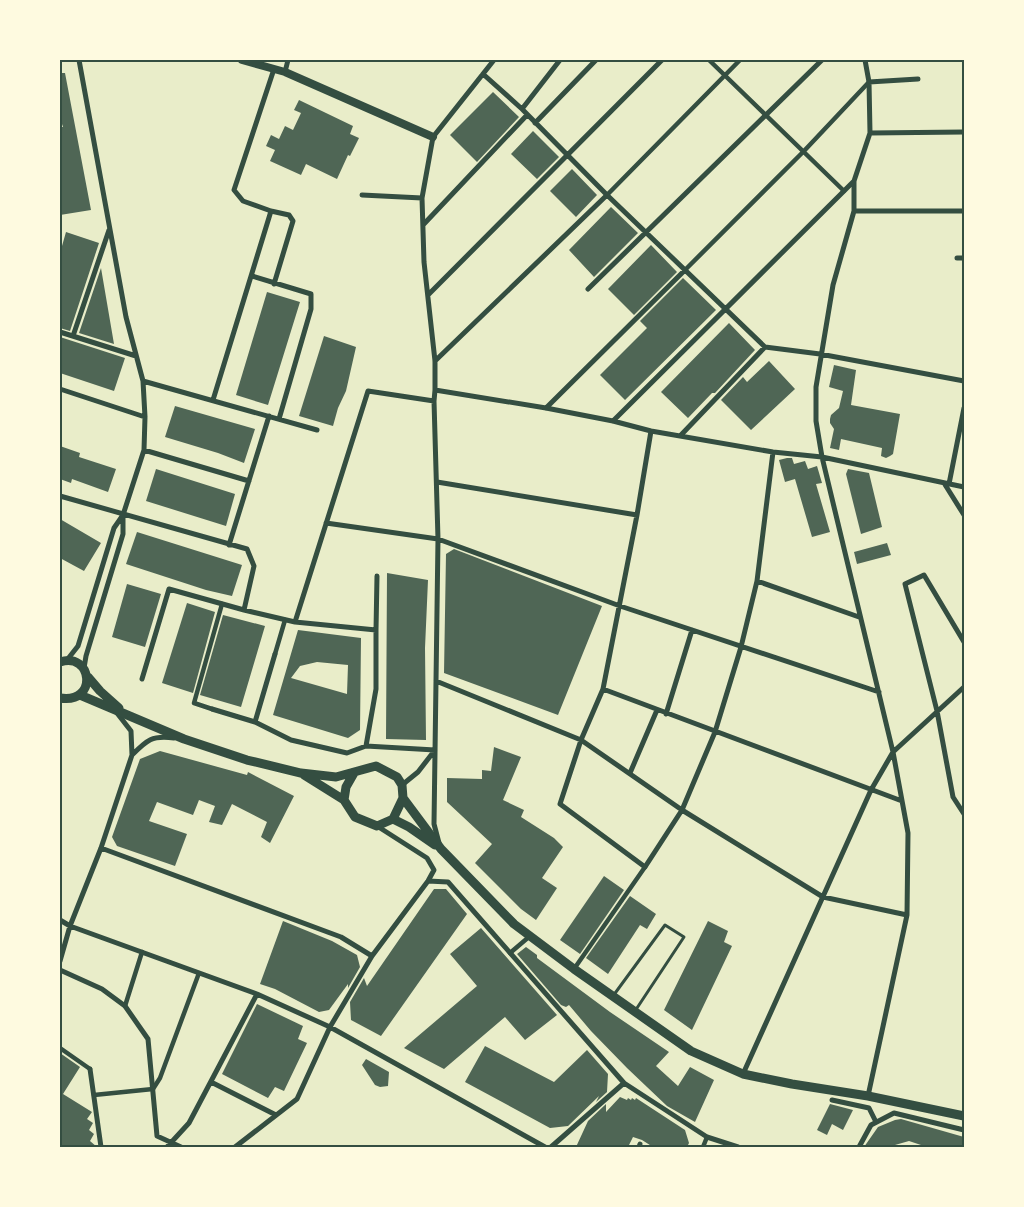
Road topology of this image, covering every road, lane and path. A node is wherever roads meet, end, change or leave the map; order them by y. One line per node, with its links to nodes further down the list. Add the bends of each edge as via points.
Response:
1 (79, 60): 36 (street)
2 (242, 60): 12 (street)
3 (288, 60): 13 (street)
4 (494, 60): 14 (street)
5 (560, 60): 18 (street)
6 (596, 60): 21 (street)
7 (662, 60): 26 (street)
8 (709, 60): 15 (street)
9 (740, 60): 15 (street)
10 (822, 60): 20 (street)
11 (865, 60): 17 (street)
12 (274, 69): 13 (street); 32 (street, via 234,190 243,201)
13 (285, 72): 24 (street)
14 (483, 74): 18 (street); 24 (street)
15 (726, 75): 20 (street); 30 (street)
16 (918, 79): 17 (street)
17 (869, 82): 23 (street); 25 (street)
18 (522, 109): 19 (street)
19 (527, 115): 21 (street); 35 (street)
20 (766, 116): 25 (street); 37 (street)
21 (535, 122): 26 (street)
22 (964, 132): 23 (street)
23 (870, 133): 27 (street)
24 (433, 138): 31 (street)
25 (804, 151): 28 (street); 40 (street)
26 (567, 155): 30 (street); 44 (street)
27 (854, 181): 28 (street); 34 (street)
28 (844, 191): 45 (street)
29 (362, 195): 31 (street)
30 (607, 195): 37 (street); 51 (street)
31 (422, 198): 35 (street)
32 (271, 211): 41 (street); 42 (street, via 289,215 293,220)
33 (964, 211): 34 (street)
34 (854, 212): 49 (street, via 833,285)
35 (423, 226): 44 (street)
36 (110, 228): 47 (street); 50 (street)
37 (646, 232): 40 (street); 43 (street)
38 (958, 258): 39 (street)
39 (964, 258)
40 (684, 270): 45 (street); 58 (street)
41 (252, 276): 42 (street); 56 (street)
42 (274, 284): 62 (street, via 311,294 311,309)
43 (588, 289)
44 (428, 295): 51 (street)
45 (725, 308): 48 (street); 63 (street)
46 (60, 332): 47 (street)
47 (74, 336): 50 (street)
48 (765, 347): 49 (street); 66 (street)
49 (820, 354): 53 (street); 69 (street, via 816,413)
50 (136, 356): 52 (street)
51 (435, 361): 55 (street)
52 (143, 381): 56 (street); 61 (street)
53 (964, 381)
54 (60, 389): 61 (street)
55 (435, 390): 57 (street); 58 (street)
56 (213, 400): 60 (street)
57 (434, 401): 71 (street); 78 (street, via 368,391)
58 (546, 408): 63 (street)
59 (964, 408): 72 (street)
60 (269, 416): 62 (street); 70 (street)
61 (145, 417): 67 (street)
62 (279, 419): 64 (street)
63 (613, 421): 65 (street)
64 (317, 430)
65 (651, 431): 66 (street); 76 (street)
66 (681, 435): 68 (street)
67 (144, 450): 70 (street); 75 (street)
68 (773, 452): 69 (street); 82 (street)
69 (822, 457): 72 (street); 86 (street)
70 (249, 481): 80 (street)
71 (437, 482): 76 (street); 79 (street)
72 (946, 484): 73 (street); 77 (street)
73 (964, 487)
74 (60, 496): 75 (street)
75 (123, 515): 80 (street); 94 (street, via 114,528 78,646); 95 (street, via 123,534 86,656)
76 (637, 515): 84 (street)
77 (964, 515)
78 (326, 523): 79 (street); 88 (street)
79 (438, 539): 84 (street); 97 (street)
80 (229, 545): 85 (street, via 248,549 254,566)
81 (376, 576): 89 (street)
82 (757, 580): 86 (street); 92 (street)
83 (222, 604): 85 (street); 96 (street, via 169,589); 103 (street, via 194,703)
84 (620, 606): 90 (street); 99 (street)
85 (244, 610): 87 (street)
86 (859, 617): 100 (street)
87 (285, 620): 88 (street); 93 (street)
88 (295, 622): 89 (street)
89 (376, 630): 113 (street, via 376,689)
90 (692, 630): 92 (street); 107 (street)
91 (964, 642): 105 (street, via 924,575 906,584)
92 (741, 647): 100 (street); 110 (street)
93 (275, 654): 109 (street)
94 (63, 661): 95 (main road, via 76,662)
95 (86, 673): 101 (main road, via 86,688); 108 (main road, via 112,703)
96 (142, 679)
97 (436, 681): 112 (street); 114 (street)
98 (964, 687): 105 (street)
99 (603, 690): 104 (street); 112 (street)
100 (879, 692): 115 (street)
101 (80, 696): 102 (main road, via 70,700); 106 (main road)
102 (60, 698)
103 (212, 709): 109 (street)
104 (657, 710): 107 (street); 118 (street)
105 (937, 710): 115 (street); 126 (street, via 953,797)
106 (116, 711): 108 (main road); 116 (street, via 131,731)
107 (666, 714): 110 (street)
108 (141, 721): 111 (main road)
109 (255, 722): 113 (street, via 291,740 347,753)
110 (714, 732): 121 (street); 125 (street)
111 (184, 739): 116 (street, via 163,736 147,740); 119 (main road)
112 (581, 740): 118 (street); 131 (street, via 560,804)
113 (366, 746): 114 (street)
114 (435, 750): 120 (street, via 418,772); 130 (street, via 434,824)
115 (893, 752): 121 (street); 124 (street)
116 (132, 756): 129 (street)
117 (354, 773): 119 (main road, via 336,777); 120 (main road, via 376,766 396,777); 123 (main road, via 346,787)
118 (630, 773): 125 (street)
119 (301, 774): 123 (main road)
120 (402, 785): 122 (main road)
121 (871, 790): 124 (street); 133 (street)
122 (403, 798): 127 (main road); 130 (main road)
123 (344, 800): 128 (main road, via 355,817)
124 (902, 801): 134 (street, via 908,833)
125 (682, 810): 131 (street); 133 (street)
126 (964, 814)
127 (393, 819): 128 (main road); 130 (main road)
128 (377, 826): 132 (street, via 427,858 434,870)
129 (101, 848): 136 (street); 140 (street, via 341,937)
130 (441, 850): 137 (main road)
131 (645, 867): 142 (street)
132 (428, 881): 139 (street, via 448,882); 140 (street)
133 (823, 897): 134 (street); 152 (street)
134 (908, 915): 157 (street)
135 (60, 920): 136 (street)
136 (70, 926): 138 (street); 141 (street)
137 (530, 936): 139 (street); 142 (main road)
138 (142, 952): 144 (street); 147 (street)
139 (510, 953): 154 (street)
140 (372, 956): 149 (street)
141 (60, 960)
142 (574, 969): 146 (main road)
143 (60, 970): 147 (street, via 102,989)
144 (199, 973): 145 (street); 155 (street)
145 (257, 994): 149 (street); 153 (street)
146 (613, 996): 148 (main road); 148 (lane, via 665,925 684,937)
147 (125, 1006): 155 (street, via 148,1039)
148 (634, 1012): 152 (main road, via 692,1051)
149 (330, 1027): 159 (street, via 297,1099); 168 (street)
150 (60, 1048): 151 (street)
151 (90, 1069): 156 (street)
152 (743, 1074): 157 (main road)
153 (211, 1082): 159 (street); 164 (street, via 189,1123)
154 (624, 1083): 163 (street, via 661,1111); 169 (street)
155 (153, 1089): 156 (street); 164 (street, via 157,1136)
156 (94, 1095): 165 (street)
157 (868, 1096): 160 (main road)
158 (832, 1100): 161 (street, via 869,1108)
159 (276, 1115): 167 (street)
160 (964, 1116)
161 (876, 1122): 162 (street, via 894,1113); 172 (street)
162 (964, 1130)
163 (707, 1137): 170 (street); 171 (street)
164 (169, 1145): 166 (street)
165 (101, 1147)
166 (180, 1147)
167 (235, 1147)
168 (545, 1147)
169 (551, 1147)
170 (703, 1147)
171 (738, 1147)
172 (859, 1147)

